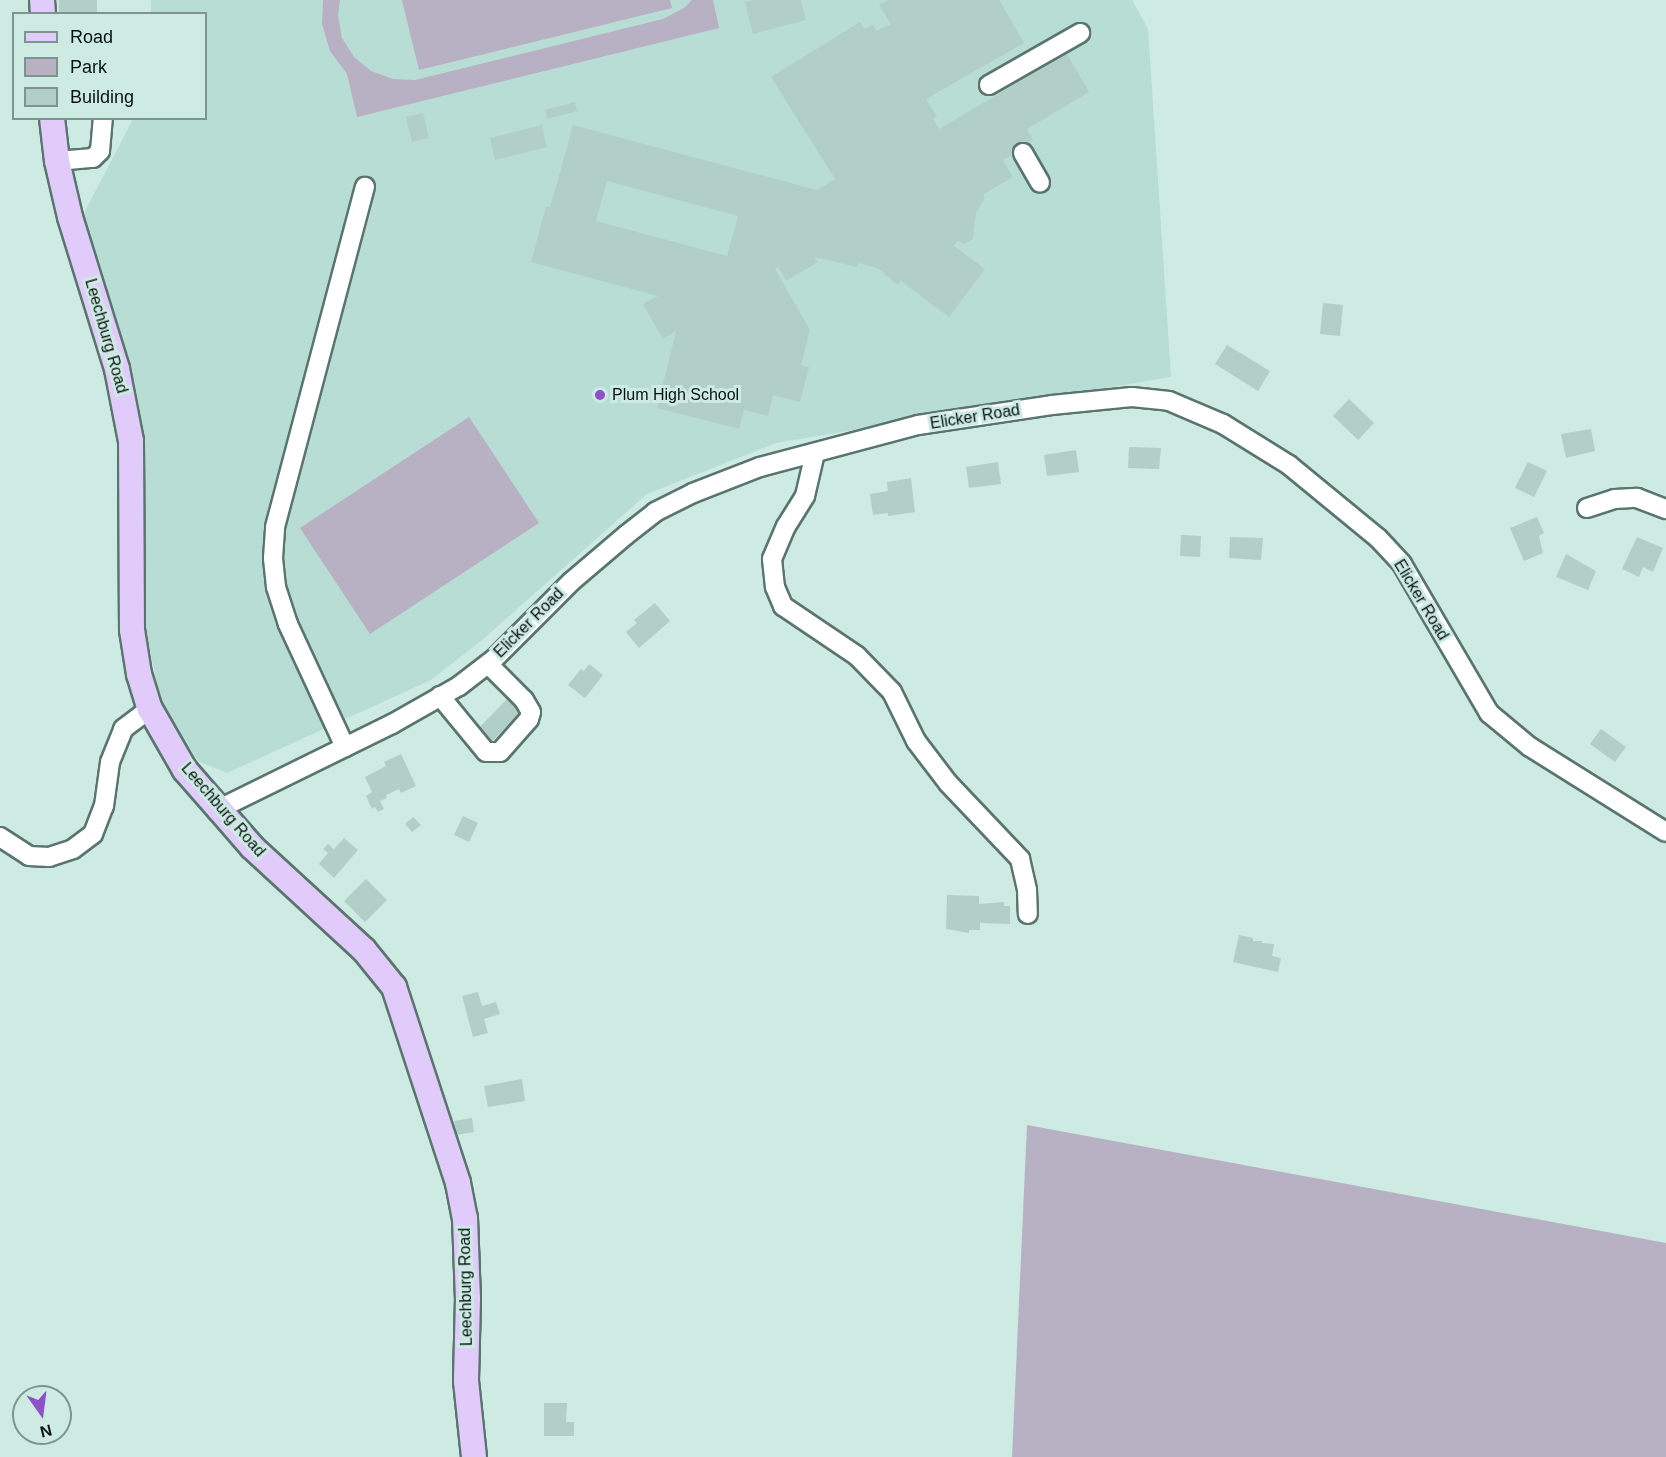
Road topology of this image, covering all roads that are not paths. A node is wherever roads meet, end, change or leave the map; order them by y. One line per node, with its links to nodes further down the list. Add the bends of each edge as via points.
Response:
1 (1080, 33): 2 (street)
2 (989, 85)
3 (52, 120): 6 (main road, Leechburg Road)
4 (103, 120): 6 (street, via 100,151 93,158)
5 (1023, 153): 7 (street)
6 (57, 161): 14 (main road, Leechburg Road, via 70,217 117,369 131,441 132,630)
7 (1040, 183)
8 (365, 187): 15 (street, via 275,527 273,558 276,587 288,624)
9 (814, 453): 12 (street, Elicker Road, via 760,467 655,512 572,581); 17 (street, Elicker Road, via 918,425 1132,397 1169,401 1223,424 1288,465 1378,538 1402,564 1489,713 1530,747); 19 (street, via 806,496 786,526 772,560 775,587 783,606 857,656 892,692 916,741 948,783 1020,859)
10 (1587, 508): 11 (street, via 1637,498)
11 (1666, 509)
12 (488, 664): 13 (street, Elicker Road); 13 (street, via 531,712 530,719 500,752 486,752)
13 (440, 696): 15 (street, Elicker Road)
14 (150, 709): 16 (main road, Leechburg Road, via 185,770); 18 (street, via 123,729 110,762 104,806 93,834 74,849 49,857 29,856)
15 (345, 747): 16 (street, Elicker Road)
16 (219, 809): 20 (main road, Leechburg Road, via 252,847 364,950 394,987 458,1183 465,1218 466,1381)
17 (1666, 831)
18 (0, 837)
19 (1028, 914)
20 (474, 1457)

